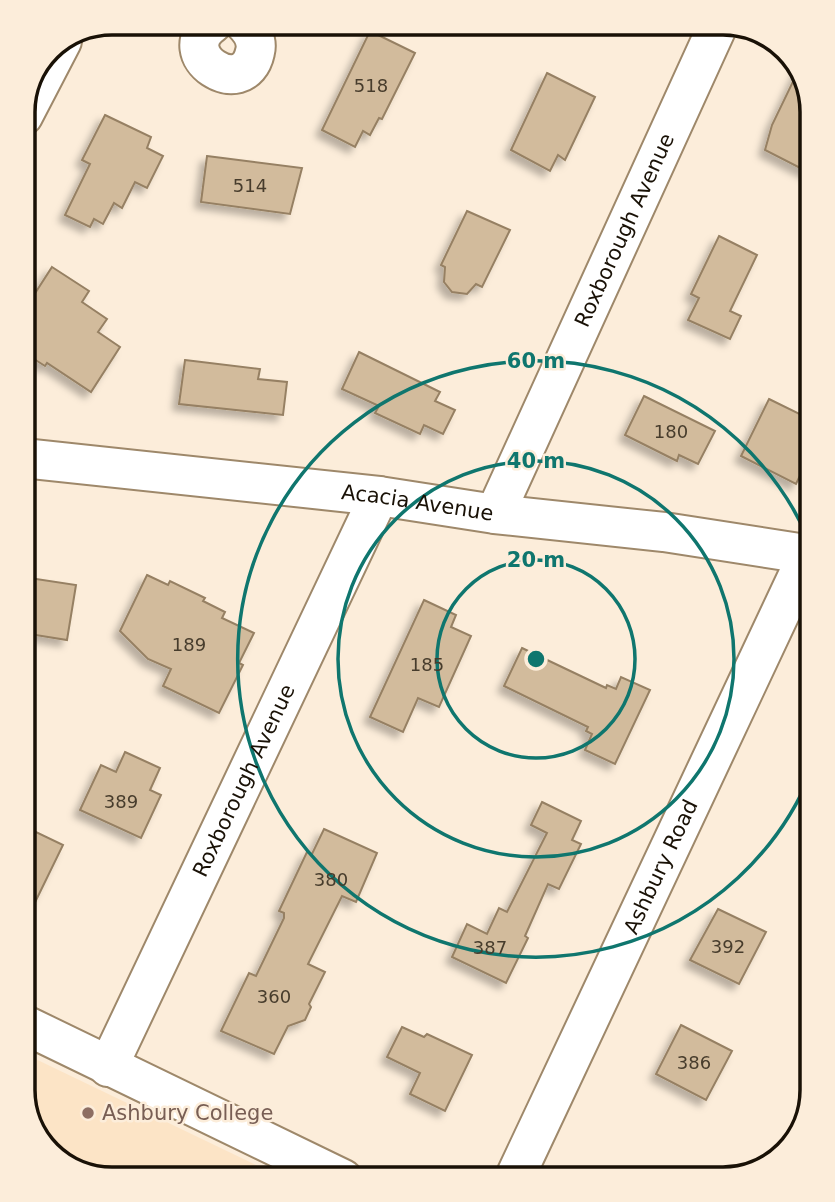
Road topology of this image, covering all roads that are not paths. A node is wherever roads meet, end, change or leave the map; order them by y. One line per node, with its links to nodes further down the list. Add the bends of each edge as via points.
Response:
1 (200, 35): 2 (street, via 200,51 208,66 216,72 234,73 250,64 256,47)
2 (252, 35)
3 (714, 35): 6 (street, Roxborough Avenue)
4 (35, 459): 5 (street, Acacia Avenue)
5 (379, 495): 6 (street, Acacia Avenue); 10 (street, Roxborough Avenue)
6 (495, 514): 7 (street, Acacia Avenue, via 664,532)
7 (800, 553)
8 (800, 576): 12 (street, Ashbury Road)
9 (35, 1030): 10 (street)
10 (108, 1067): 11 (street)
11 (318, 1167)
12 (520, 1167)

